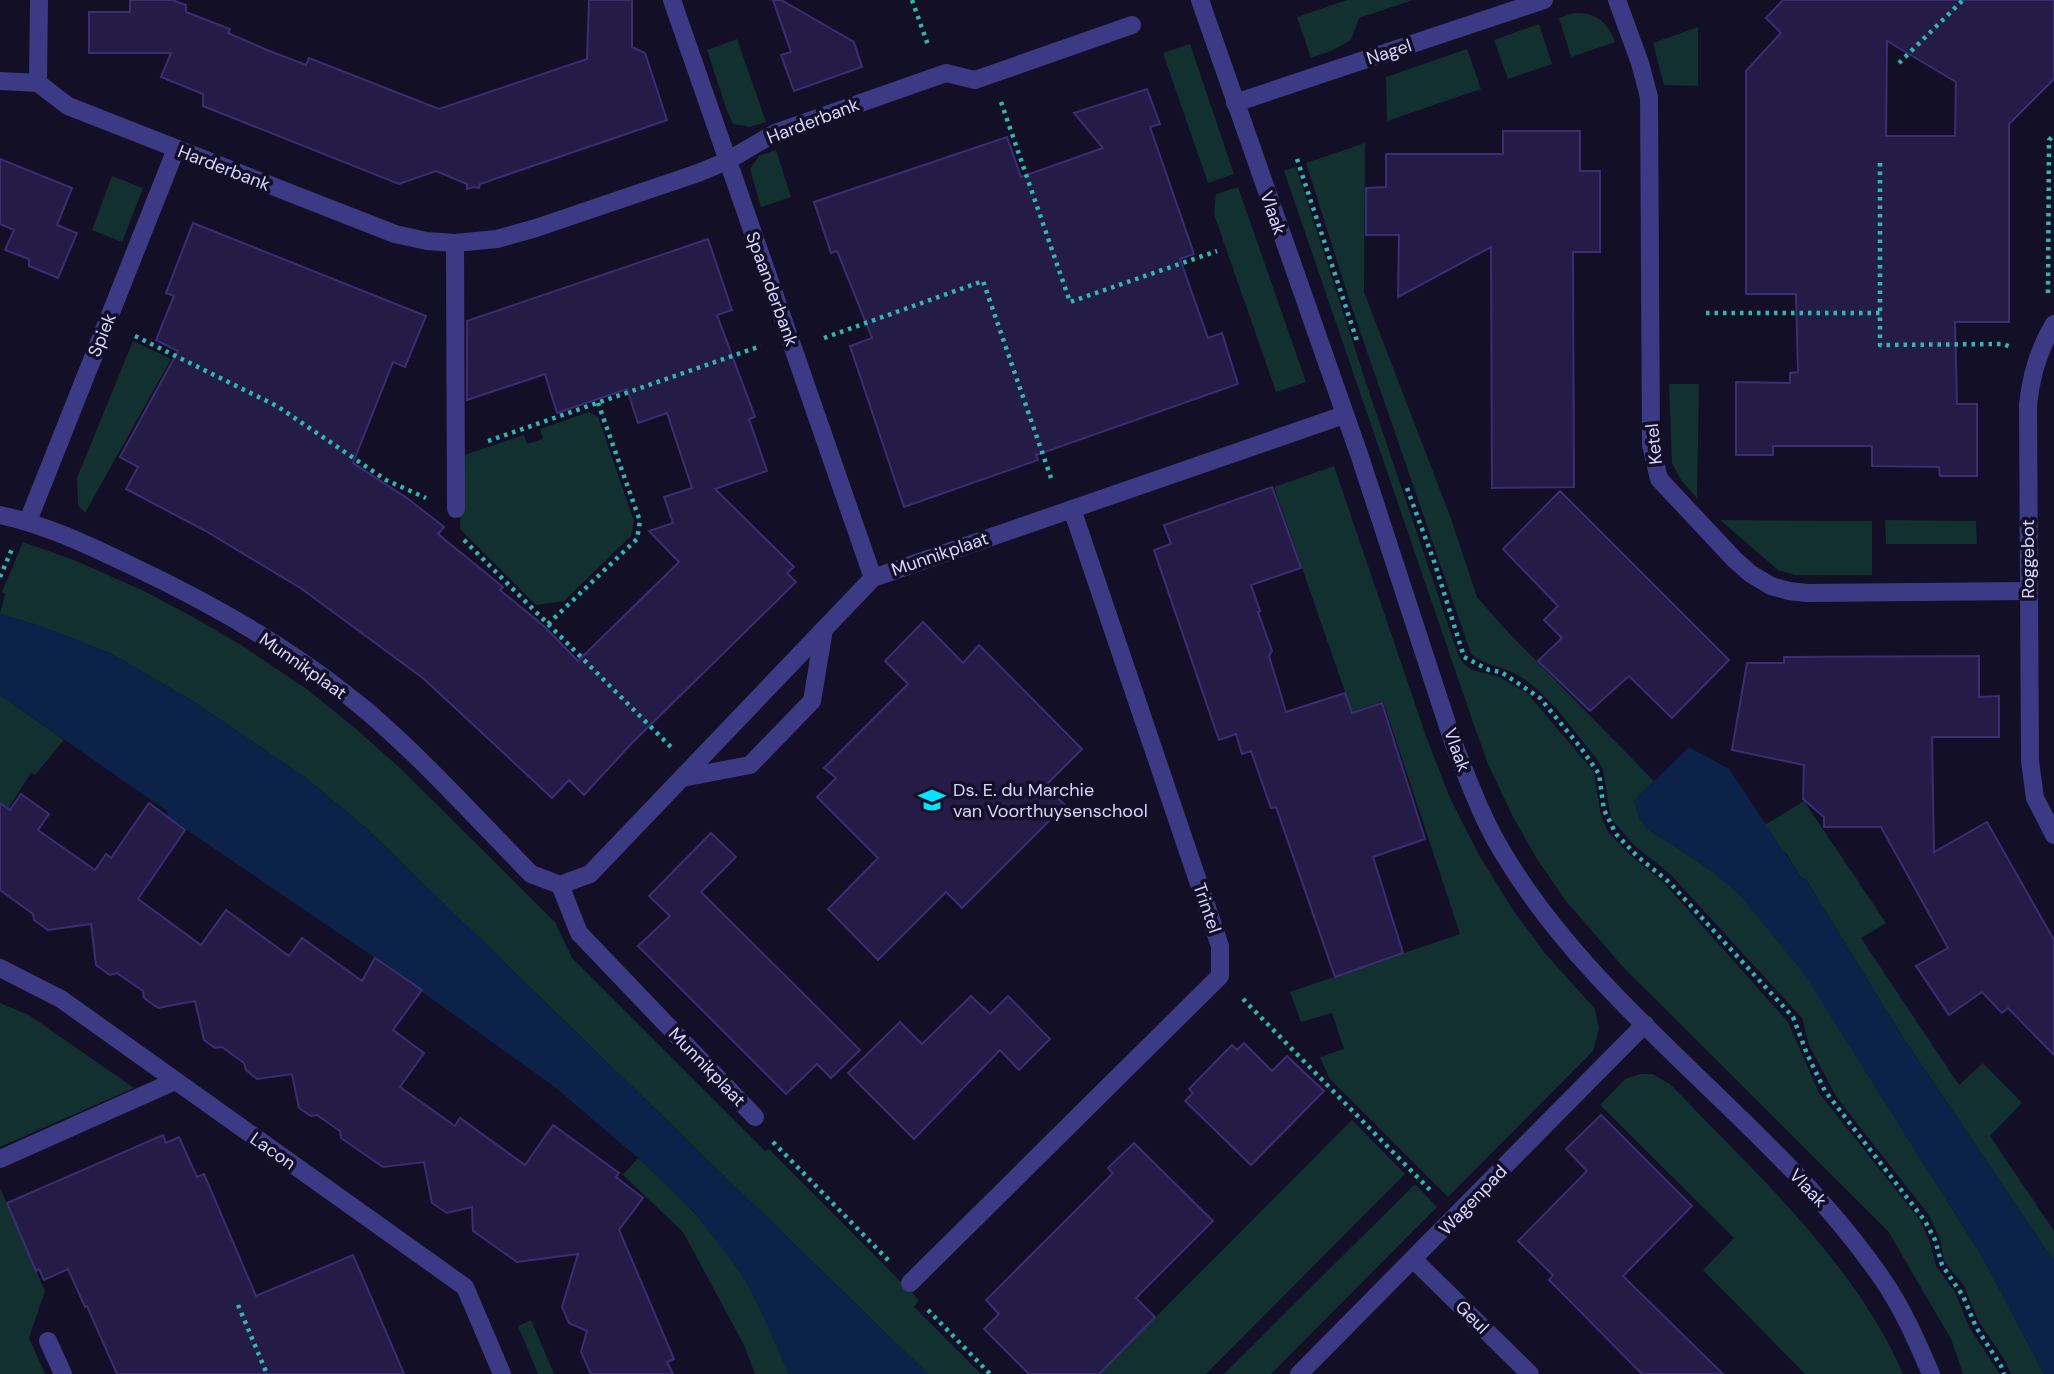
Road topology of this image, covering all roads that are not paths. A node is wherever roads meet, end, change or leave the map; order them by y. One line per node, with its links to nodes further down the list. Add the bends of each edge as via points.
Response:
1 (39, 0): 8 (street)
2 (672, 0): 11 (street, Spaanderbank)
3 (1200, 0): 9 (street, Vlaak)
4 (1544, 0): 9 (street, Nagel)
5 (1617, 0): 20 (street, Ketel, via 1649,97 1651,446 1659,479 1735,560 1779,589 1807,593)
6 (1132, 25): 11 (street, Harderbank, via 975,80 939,75 775,132)
7 (0, 81): 8 (street)
8 (38, 83): 10 (street, Harderbank, via 68,106)
9 (1235, 103): 14 (street, Vlaak)
10 (176, 149): 12 (street, Harderbank, via 395,234); 18 (street, Spiek)
11 (727, 162): 12 (street, Harderbank, via 537,228 497,239); 19 (street, Spaanderbank)
12 (455, 243): 15 (street)
13 (2054, 324): 20 (street, Roggebot, via 2037,357 2028,405)
14 (1344, 415): 16 (street, Munnikplaat); 28 (street, Vlaak, via 1454,742 1490,830 1560,934)
15 (456, 509)
16 (1072, 509): 19 (street, Munnikplaat); 33 (street, Trintel, via 1220,946 1220,976)
17 (0, 515): 18 (street, Munnikplaat)
18 (28, 521): 26 (street, Munnikplaat, via 185,591 281,647 368,712 531,874)
19 (873, 578): 21 (street, Munnikplaat)
20 (2028, 591): 23 (street, Roggebot, via 2030,761)
21 (824, 629): 22 (street, Munnikplaat); 22 (street, via 813,701 750,765)
22 (686, 773): 26 (street, Munnikplaat, via 590,874)
23 (2035, 798): 24 (street); 25 (street, Roggebot)
24 (2054, 798)
25 (2054, 835)
26 (560, 885): 30 (street, Munnikplaat, via 579,933)
27 (0, 968): 29 (street, Lacon, via 61,999)
28 (1645, 1024): 32 (street, Wagenpad); 39 (street, Vlaak, via 1838,1220 1885,1282)
29 (175, 1081): 31 (street); 36 (street, Lacon, via 465,1287)
30 (755, 1117)
31 (0, 1159)
32 (1414, 1260): 37 (street, Wagenpad); 38 (street, Geul)
33 (910, 1283)
34 (48, 1341): 35 (street)
35 (63, 1374)
36 (502, 1374)
37 (1299, 1374)
38 (1530, 1374)
39 (1931, 1374)

